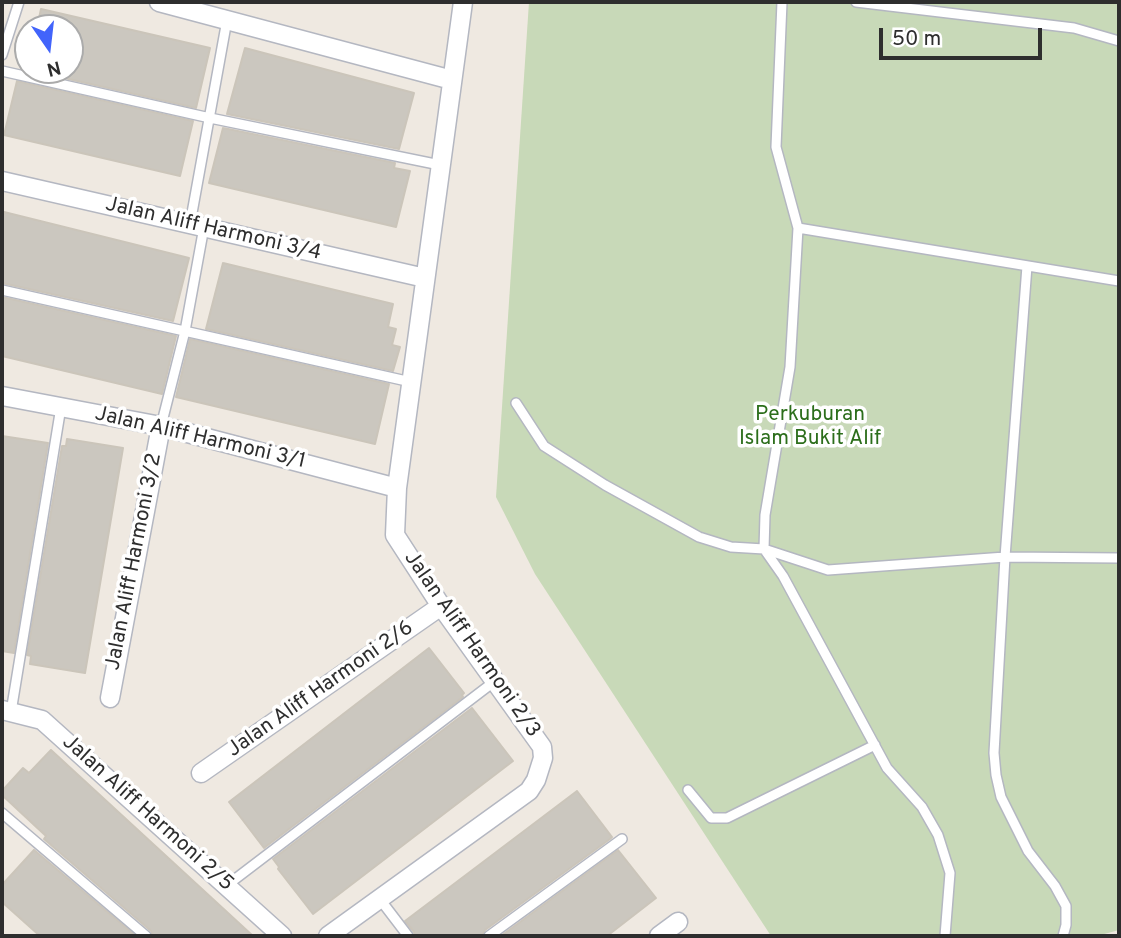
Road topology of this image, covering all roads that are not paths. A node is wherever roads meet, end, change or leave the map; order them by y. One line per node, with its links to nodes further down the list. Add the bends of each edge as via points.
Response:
1 (19, 2): 8 (lane)
2 (159, 2): 6 (street)
3 (463, 2): 10 (street, Jalan Aliff Harmoni 2/3)
4 (782, 2): 15 (lane, via 776,147)
5 (856, 2): 7 (lane, via 1074,29)
6 (227, 20): 10 (street); 11 (lane)
7 (1119, 41)
8 (2, 55)
9 (2, 71): 11 (lane)
10 (452, 80): 12 (street, Jalan Aliff Harmoni 2/3)
11 (209, 118): 12 (lane); 14 (lane)
12 (440, 165): 17 (street, Jalan Aliff Harmoni 2/3)
13 (2, 181): 14 (street, Jalan Aliff Harmoni 3/4)
14 (197, 226): 17 (street, Jalan Aliff Harmoni 3/4); 20 (lane)
15 (798, 228): 16 (lane); 27 (lane, via 790,367 765,515)
16 (1027, 266): 18 (lane); 28 (lane)
17 (425, 278): 21 (street, Jalan Aliff Harmoni 2/3)
18 (1118, 278)
19 (2, 290): 20 (lane)
20 (185, 331): 21 (lane); 25 (lane)
21 (411, 382): 26 (street, Jalan Aliff Harmoni 2/3)
22 (2, 396): 24 (street, Jalan Aliff Harmoni 3/1)
23 (516, 403): 27 (lane, via 544,446 605,485 699,537 731,547)
24 (61, 407): 25 (street, Jalan Aliff Harmoni 3/1); 33 (lane)
25 (161, 426): 26 (street, Jalan Aliff Harmoni 3/1); 32 (street, Jalan Aliff Harmoni 3/2)
26 (397, 488): 30 (street, Jalan Aliff Harmoni 2/3, via 395,535)
27 (764, 549): 28 (lane, via 828,569); 34 (lane)
28 (1005, 557): 29 (lane); 49 (lane, via 996,775 1001,797 1028,851 1066,906)
29 (1119, 558)
30 (441, 606): 31 (street, Jalan Aliff Harmoni 2/3); 35 (street, Jalan Aliff Harmoni 2/6)
31 (495, 681): 39 (lane); 40 (street, Jalan Aliff Harmoni 2/3, via 542,747 536,780 529,791)
32 (110, 698)
33 (6, 711): 39 (street, Jalan Aliff Harmoni 2/5, via 43,720)
34 (875, 745): 36 (lane, via 727,818 711,818); 48 (lane, via 887,768 922,807 939,835 950,873)
35 (201, 773)
36 (688, 790)
37 (2, 813): 42 (lane)
38 (622, 839): 46 (lane)
39 (226, 886): 43 (street, Jalan Aliff Harmoni 2/5)
40 (379, 898): 44 (street, Jalan Aliff Harmoni 2/3); 45 (lane)
41 (678, 922): 47 (street)
42 (146, 936)
43 (282, 936)
44 (328, 936)
45 (408, 936)
46 (489, 936)
47 (659, 936)
48 (945, 936)
49 (1063, 936)

